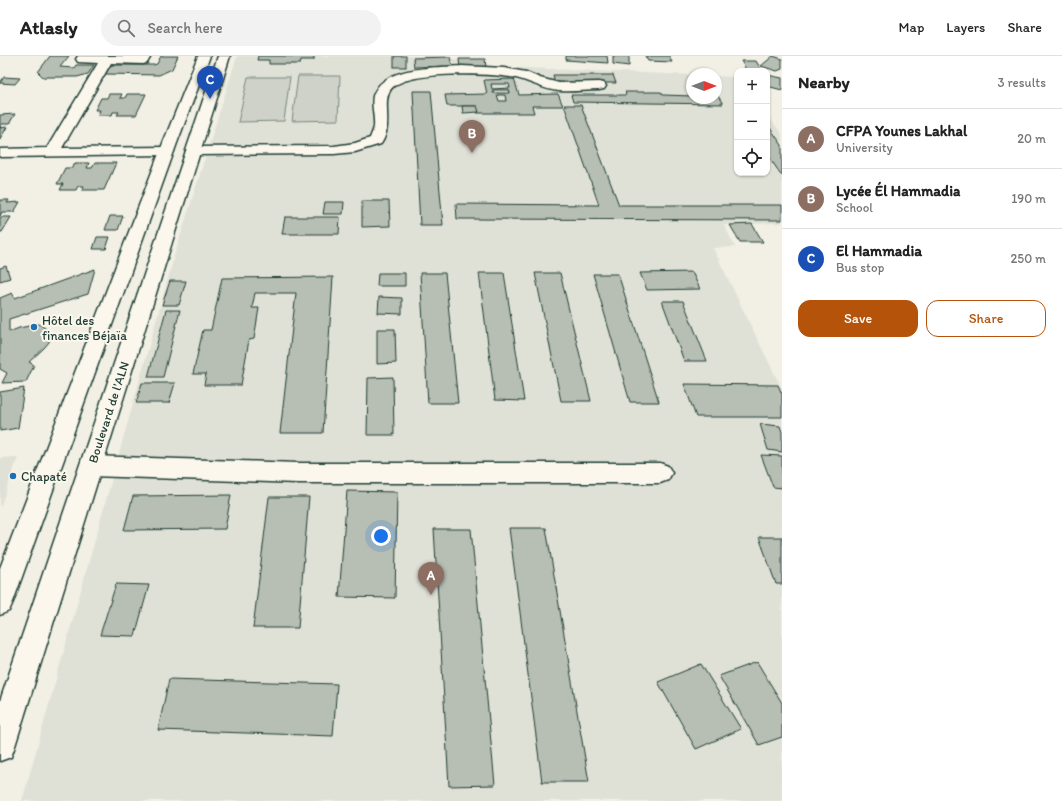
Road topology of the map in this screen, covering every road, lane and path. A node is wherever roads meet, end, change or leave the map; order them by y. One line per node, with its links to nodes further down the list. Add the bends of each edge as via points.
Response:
1 (84, 56): 5 (main road, via 82,59)
2 (145, 56): 5 (main road, via 143,60)
3 (204, 56): 7 (main road)
4 (224, 56): 8 (main road, Boulevard de l'ALN)
5 (107, 59): 10 (main road)
6 (599, 86): 8 (main road, via 559,87 504,72 462,70 410,74 394,79 380,96 381,127 376,141 367,146 334,150)
7 (167, 151): 10 (main road); 13 (main road)
8 (192, 151): 11 (main road, Boulevard de l'ALN)
9 (0, 153): 10 (main road)
10 (51, 153)
11 (91, 466): 12 (main road, via 296,473); 14 (main road, Boulevard de l'ALN)
12 (660, 473)
13 (0, 602)
14 (0, 746)

